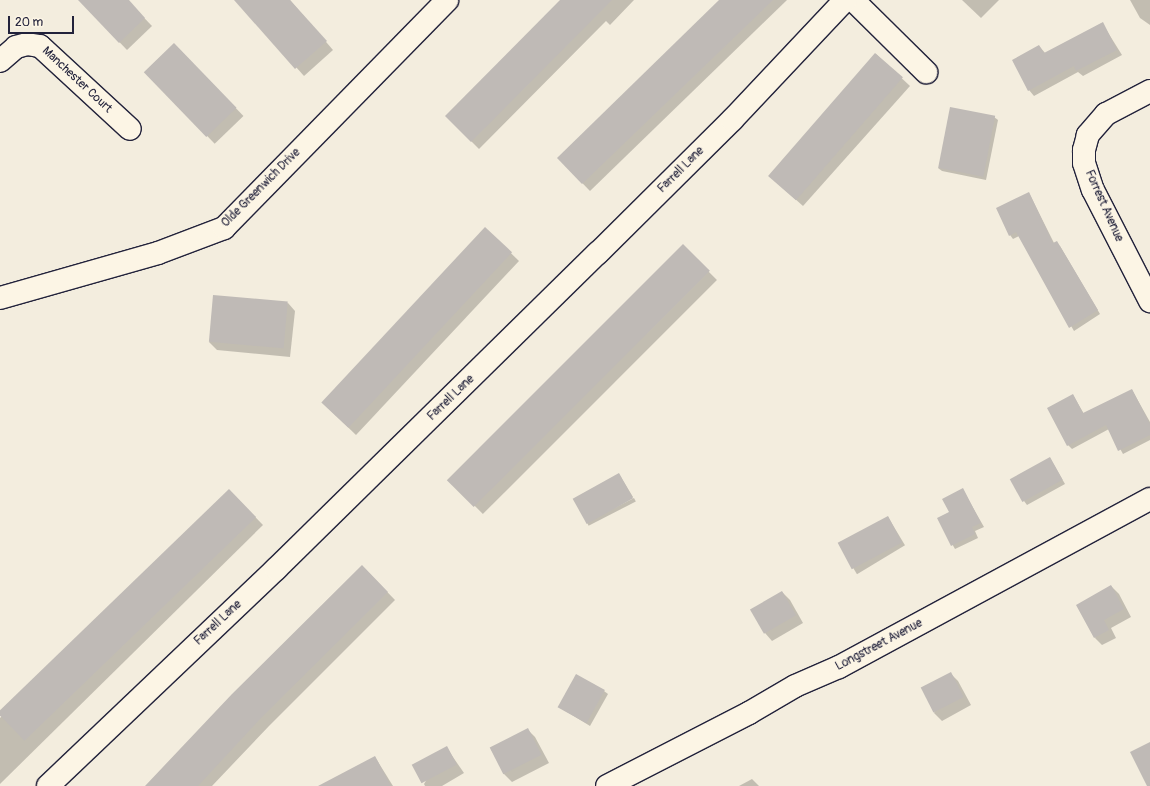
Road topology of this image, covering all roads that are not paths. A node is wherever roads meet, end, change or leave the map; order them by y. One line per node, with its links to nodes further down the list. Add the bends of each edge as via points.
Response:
1 (447, 0): 8 (street, Olde Greenwich Drive, via 224,228 158,253)
2 (845, 0): 11 (street, Farrell Lane, via 732,120 598,254 281,564)
3 (853, 0): 5 (street)
4 (0, 61): 7 (street, Manchester Court, via 16,47 27,44 40,46)
5 (926, 72)
6 (1150, 91): 9 (street, Forrest Avenue, via 1106,114 1094,124 1084,150 1084,163 1094,190)
7 (130, 129)
8 (0, 298)
9 (1150, 302)
10 (1150, 499): 12 (street, Longstreet Avenue, via 839,666 795,686 749,713)
11 (48, 786)
12 (606, 786)

